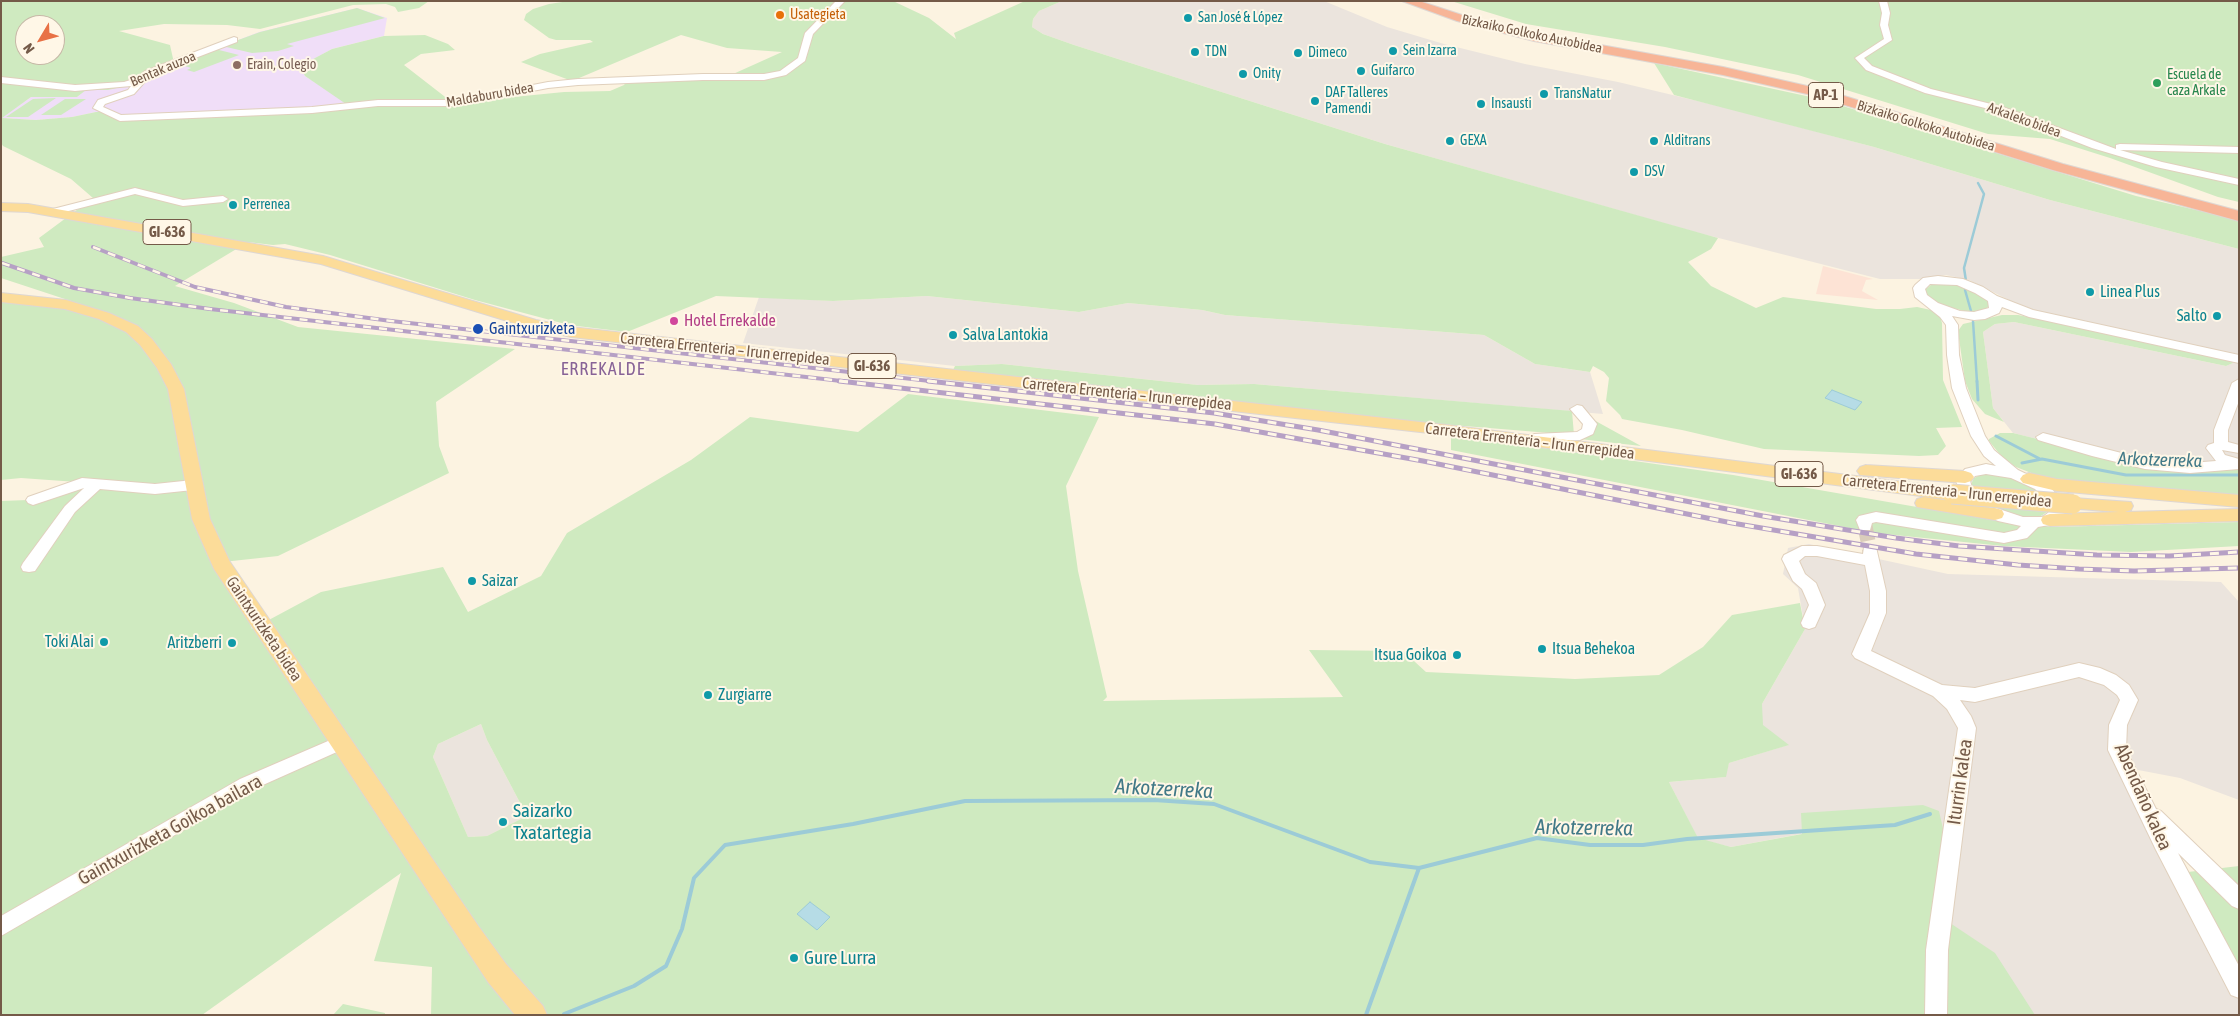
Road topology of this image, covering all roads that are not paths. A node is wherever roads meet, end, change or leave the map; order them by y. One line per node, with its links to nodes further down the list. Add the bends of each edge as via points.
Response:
1 (840, 1): 7 (street, Maldaburu bidea, via 809,33 802,59 783,73 764,78 578,82 454,103 372,103 312,110 120,118 98,108 101,102 131,92)
2 (1407, 1): 17 (highway, Bizkaiko Golkoko Autobidea / AP-1, via 1506,31 1723,71 1820,93 2058,167)
3 (1422, 1): 15 (highway, Bizkaiko Golkoko Autobidea / AP-1, via 1522,30 1722,66 1827,90 2108,176)
4 (1883, 1): 8 (street, Arkaleko bidea, via 1888,40 1859,58 1869,68 1928,91 2000,109)
5 (234, 40): 7 (street, Bentak auzoa, via 148,73)
6 (1, 80): 7 (street, Bentak auzoa, via 75,88 115,86)
7 (140, 80)
8 (2096, 146): 9 (street); 10 (street, Arkaleko bidea, via 2160,165)
9 (2239, 150)
10 (2239, 182)
11 (224, 199): 16 (street, via 183,203 135,191)
12 (1, 202): 14 (main road, Carretera Errenteria – Irun errepidea / GI-636)
13 (1, 208): 14 (main road, Carretera Errenteria – Irun errepidea / GI-636)
14 (28, 208): 16 (main road, Carretera Errenteria – Irun errepidea / GI-636)
15 (2239, 210)
16 (53, 212): 28 (main road, Carretera Errenteria – Irun errepidea / GI-636, via 323,260 521,321 564,331)
17 (2239, 216)
18 (1, 297): 40 (main road, Gaintxurizketa bidea, via 66,305 92,312 132,329 146,342 176,389)
19 (1993, 299): 20 (street, via 1966,284 1932,280 1920,285 1918,291); 21 (street); 22 (street, via 1995,310)
20 (1934, 306): 23 (street); 24 (street, via 1947,317)
21 (2029, 313): 22 (street); 25 (street)
22 (1990, 314): 23 (street)
23 (1974, 316): 24 (street, via 1960,321)
24 (1953, 329): 30 (street, via 1953,355 1959,388)
25 (2239, 359)
26 (2239, 383): 33 (street, via 2221,430)
27 (1577, 409): 28 (street, via 1590,424 1588,431 1580,436)
28 (1516, 439): 32 (main road, Carretera Errenteria – Irun errepidea / GI-636)
29 (2078, 444): 33 (street, via 2168,464 2207,464 2213,461); 35 (street); 35 (street, via 2043,437)
30 (1983, 447): 37 (street, via 1983,458); 38 (street)
31 (2239, 449): 33 (street)
32 (1610, 450): 34 (main road, Carretera Errenteria – Irun errepidea / GI-636); 45 (main road, via 1632,457)
33 (2218, 450): 36 (street, via 2226,461)
34 (1646, 455): 37 (main road, via 1656,452 1801,466); 43 (main road, Carretera Errenteria – Irun errepidea / GI-636, bridge, via 1952,494 2073,504)
35 (2122, 459): 36 (street, via 2176,468)
36 (2239, 464)
37 (1971, 473): 38 (street, via 1995,469); 45 (street, via 1963,484 1968,496)
38 (2022, 476): 42 (main road, via 2057,485); 46 (street, via 2047,490 2055,500 2058,509)
39 (96, 484): 40 (street, via 155,489); 41 (street, via 82,483); 49 (street, via 70,509)
40 (193, 485): 54 (main road, Gaintxurizketa bidea, via 202,519 221,564)
41 (33, 500)
42 (2239, 501)
43 (2239, 508)
44 (2239, 515): 46 (main road)
45 (1999, 516): 46 (street); 48 (street, via 2013,529)
46 (2041, 521): 48 (street, via 2022,534)
47 (1865, 526): 48 (street, via 1864,520 1876,517)
48 (2009, 538)
49 (29, 567)
50 (1809, 622): 51 (street, Iturrin kalea, via 1817,605 1810,587 1799,578 1790,558 1802,551 1871,556 1878,591 1878,612 1861,654)
51 (1939, 691): 52 (street); 53 (street, Iturrin kalea)
52 (1975, 695): 53 (street); 55 (street, Abendaño kalea, via 2079,670 2110,680 2123,690 2129,700 2118,726 2117,750)
53 (1965, 721): 60 (street, Iturrin kalea, via 1967,728 1938,950)
54 (342, 742): 57 (street, Gaintxurizketa Goikoa bailara, via 247,784); 59 (main road, Gaintxurizketa bidea, via 470,935)
55 (2146, 810): 56 (street); 58 (street, Abendaño kalea)
56 (2239, 900)
57 (1, 927)
58 (2239, 988)
59 (533, 1015)
60 (1936, 1015)

